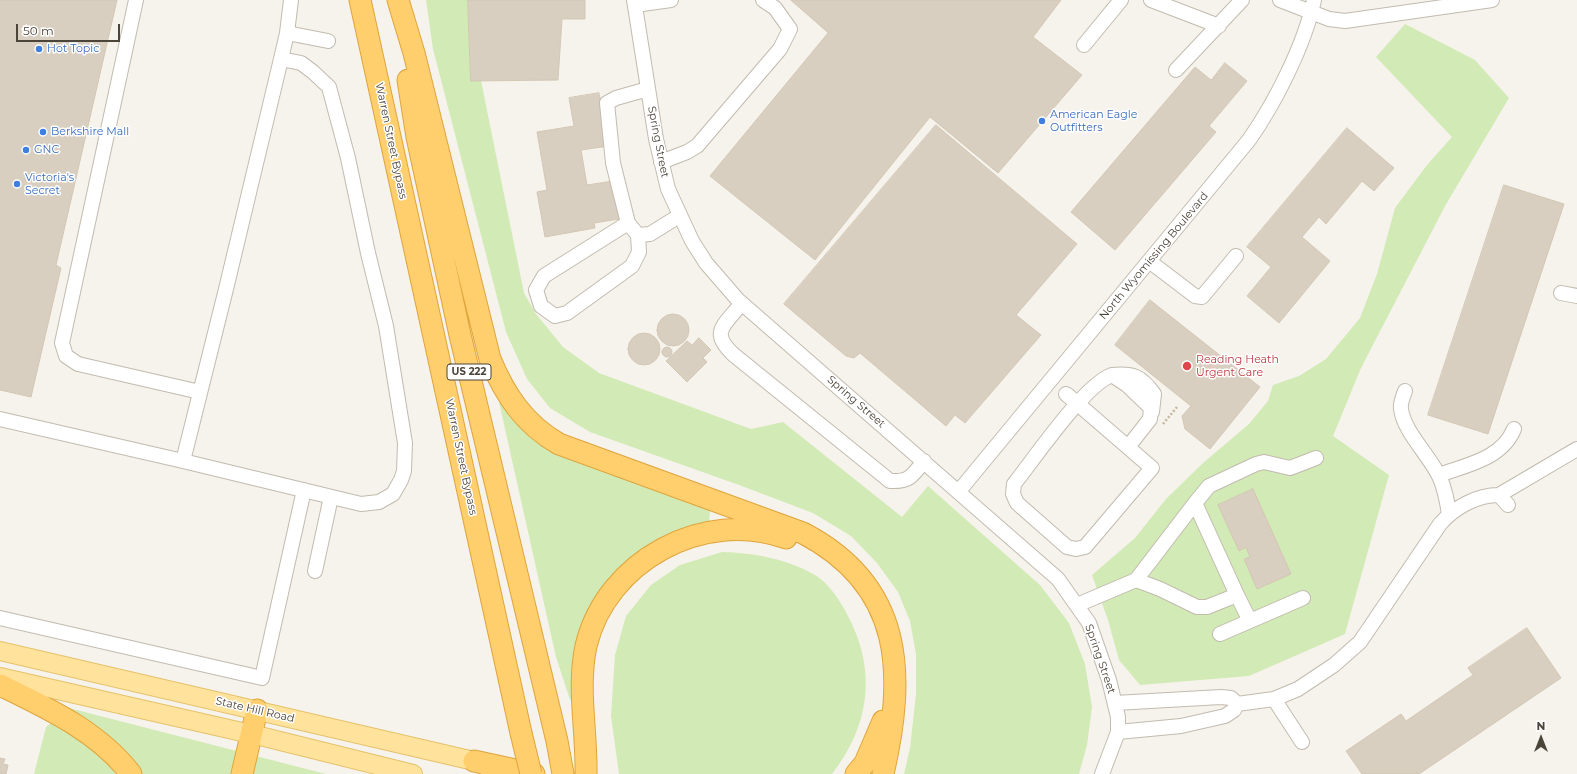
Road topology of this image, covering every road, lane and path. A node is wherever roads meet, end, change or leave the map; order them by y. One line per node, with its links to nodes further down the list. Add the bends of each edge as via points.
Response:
1 (136, 0): 32 (street, via 62,343 66,356 78,364)
2 (291, 0): 16 (street)
3 (360, 0): 65 (highway, Warren Street Bypass / US 222)
4 (394, 0): 77 (highway, US 222, via 417,137)
5 (398, 0): 63 (highway, via 414,53 490,359 505,393 526,420 542,434 564,446 776,522 804,533 833,550 861,577 886,622 894,652)
6 (671, 0): 13 (street)
7 (763, 0): 22 (street, via 775,8 790,29 780,49 697,146)
8 (1120, 0): 18 (street)
9 (1150, 0): 15 (street)
10 (1242, 0): 15 (street)
11 (1280, 0): 14 (street)
12 (1492, 0): 14 (street, via 1344,21 1329,19)
13 (635, 2): 21 (street, Spring Street)
14 (1313, 6): 27 (street, North Wyomissing Boulevard, via 1309,22 1277,94 1260,125)
15 (1218, 26): 20 (street)
16 (287, 33): 17 (street); 19 (street)
17 (328, 41)
18 (1084, 45)
19 (281, 59): 32 (street); 45 (street, via 301,63 329,87 348,158 386,326 405,443 404,471 393,494 379,502 361,504)
20 (1176, 70)
21 (648, 89): 22 (street, Spring Street); 24 (street, via 607,103 613,163)
22 (660, 162): 23 (street, Spring Street)
23 (679, 216): 25 (street, via 650,234); 30 (street, Spring Street, via 706,263)
24 (628, 223): 25 (street); 25 (street, via 544,276 536,290 541,306 556,316 567,313 632,266 639,252)
25 (638, 235)
26 (1236, 256): 27 (street, via 1202,297 1195,296)
27 (1149, 261): 44 (street, North Wyomissing Boulevard)
28 (1561, 293): 29 (street)
29 (1577, 296)
30 (741, 304): 41 (street, Spring Street); 41 (street, via 721,330 720,337 723,345 734,355 890,481 910,478)
31 (1405, 391): 42 (street, via 1401,410 1405,420)
32 (200, 392): 40 (street)
33 (1066, 394): 34 (street)
34 (1078, 404): 37 (street); 37 (street, via 1104,378 1112,375 1146,401 1152,413 1147,425); 37 (street, via 1014,484 1013,489 1017,503 1067,547 1085,547 1152,468)
35 (0, 419): 40 (street)
36 (1514, 429): 42 (street, via 1506,444 1492,455)
37 (1128, 447)
38 (1577, 449): 47 (street, via 1504,500 1488,495 1467,503)
39 (1316, 458): 46 (street, via 1290,468 1256,464 1209,486)
40 (183, 460): 43 (street)
41 (924, 461): 44 (street, Spring Street)
42 (1439, 475): 47 (street)
43 (304, 490): 45 (street); 53 (street, via 262,678)
44 (959, 491): 52 (street, Spring Street, via 1058,579)
45 (332, 497): 48 (street)
46 (1195, 503): 49 (street); 50 (street)
47 (1449, 514): 59 (street, via 1360,642 1334,665 1298,689)
48 (315, 571)
49 (1136, 580): 50 (street, via 1197,607 1207,607); 52 (street)
50 (1237, 595): 54 (street)
51 (1303, 598): 54 (street)
52 (1077, 605): 60 (street, Spring Street, via 1089,623)
53 (0, 618)
54 (1250, 621): 55 (street)
55 (1220, 634)
56 (0, 650): 62 (main road, State Hill Road)
57 (0, 677): 66 (main road)
58 (0, 684): 70 (highway, via 82,730 100,743)
59 (1274, 699): 61 (street); 67 (street)
60 (1115, 703): 61 (street, via 1221,697 1231,698); 64 (street, Spring Street)
61 (1237, 704): 64 (street, via 1234,710 1225,716 1181,726)
62 (263, 712): 66 (highway); 68 (main road, State Hill Road)
63 (893, 722): 79 (highway); 80 (highway)
64 (1118, 732): 81 (street, Spring Street)
65 (521, 733): 75 (highway, bridge); 76 (highway, Warren Street Bypass / US 222, bridge)
66 (258, 736): 71 (highway); 72 (highway); 73 (main road)
67 (1302, 742)
68 (474, 761): 74 (main road, State Hill Road); 76 (highway)
69 (586, 769): 78 (highway, via 584,661 590,633 601,608 610,594 646,558 675,542 724,529 780,535 823,557 853,584 873,616 881,638 886,666 886,708 874,747 866,763)
70 (131, 774)
71 (242, 774)
72 (255, 774)
73 (413, 774)
74 (508, 774)
75 (522, 774)
76 (533, 774)
77 (563, 774)
78 (856, 774)
79 (869, 774)
80 (883, 774)
81 (1102, 774)

